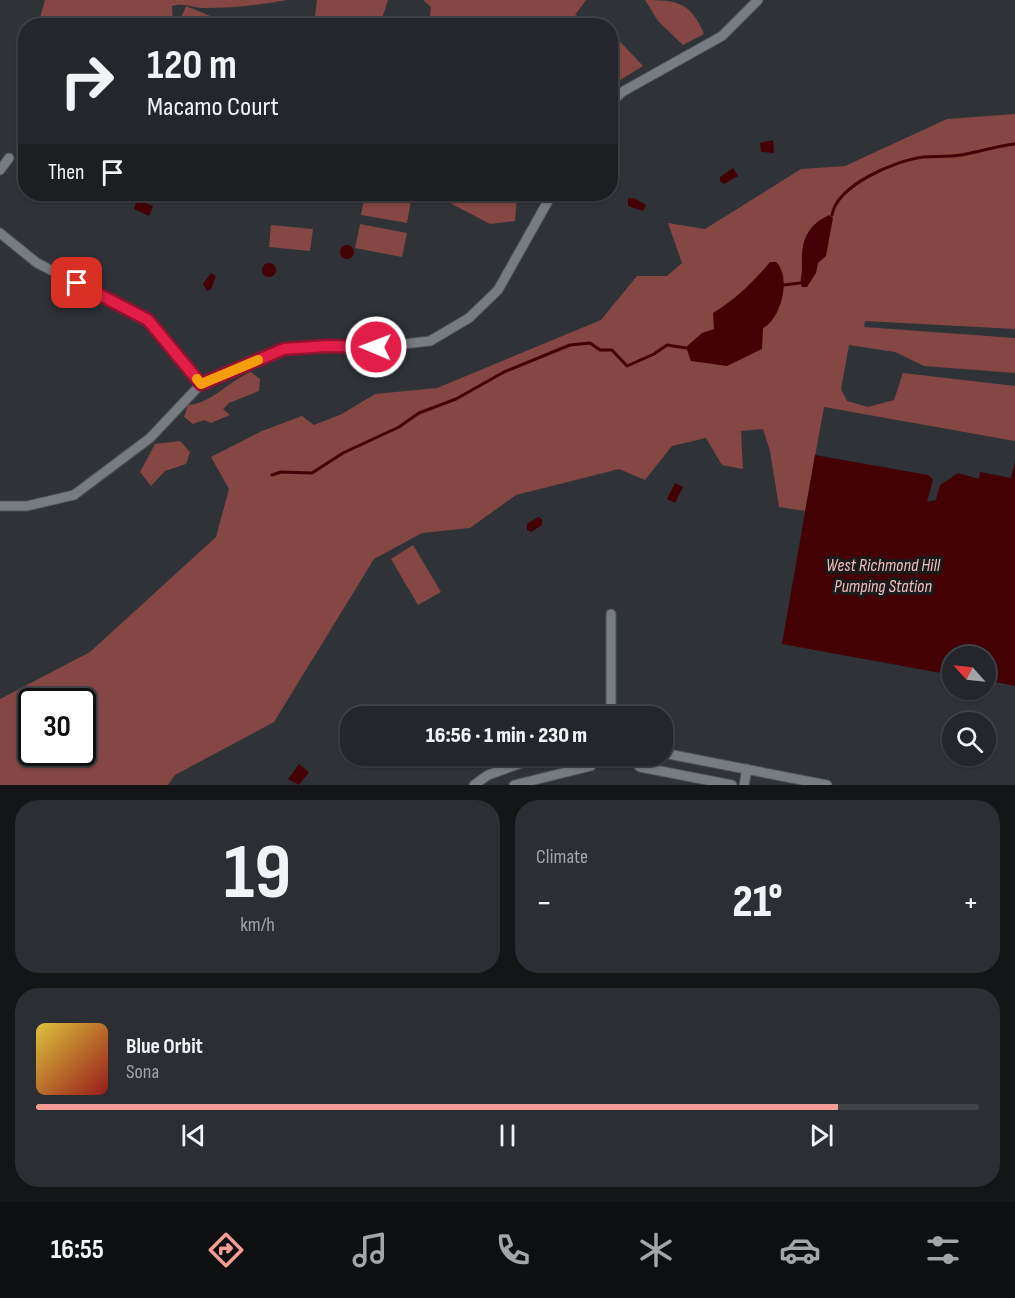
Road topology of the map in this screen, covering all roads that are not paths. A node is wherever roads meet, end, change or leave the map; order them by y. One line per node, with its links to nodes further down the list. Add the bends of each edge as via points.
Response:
1 (758, 0): 2 (street, via 722,36)
2 (618, 96)
3 (9, 158): 4 (street)
4 (0, 170)
5 (548, 201): 7 (street, via 498,290 469,318 430,341 376,347 284,349)
6 (0, 233): 7 (street, via 38,263 148,320)
7 (201, 384): 8 (street, via 150,438 74,495 27,506)
8 (0, 506)
9 (611, 614): 10 (street)
10 (611, 706)
11 (673, 755): 15 (street)
12 (513, 766): 16 (street)
13 (591, 766): 17 (street)
14 (639, 766): 18 (street)
15 (747, 769): 19 (street); 20 (street)
16 (474, 785)
17 (514, 785)
18 (732, 785)
19 (744, 785)
20 (827, 785)

